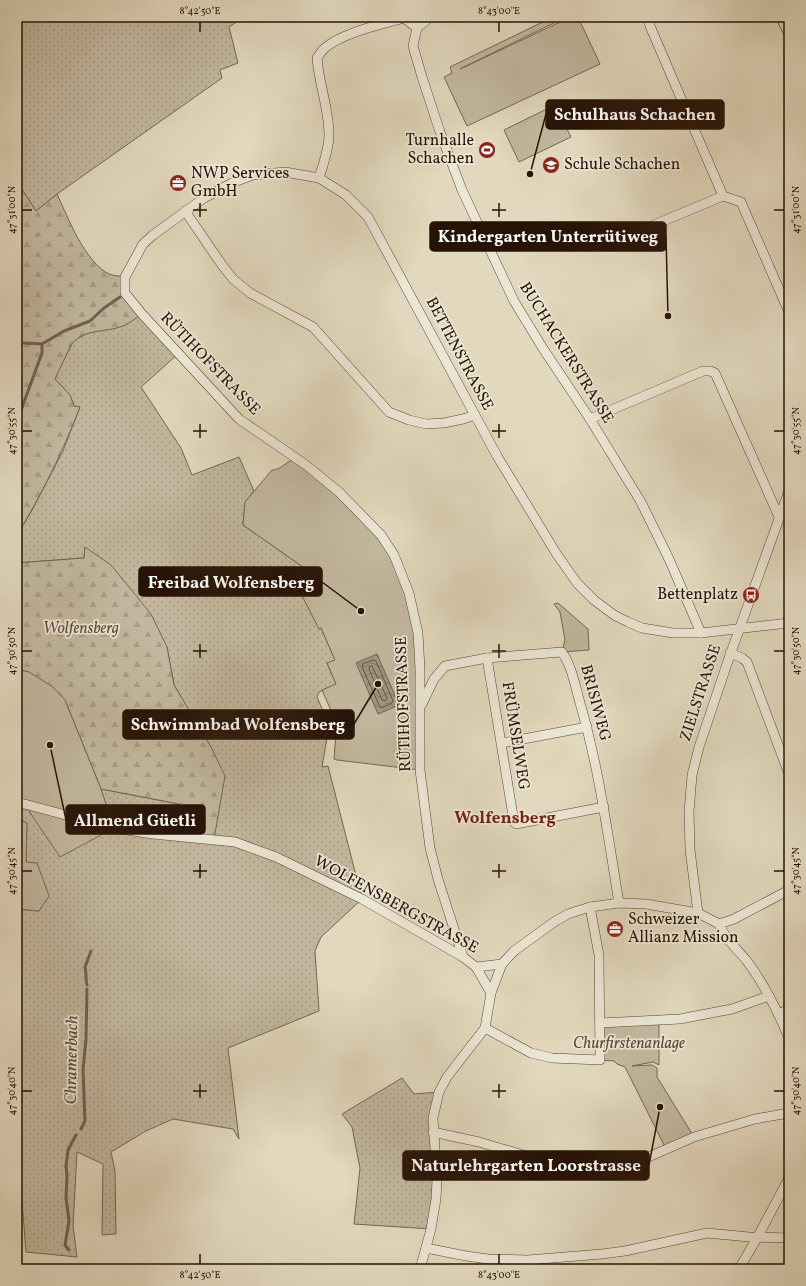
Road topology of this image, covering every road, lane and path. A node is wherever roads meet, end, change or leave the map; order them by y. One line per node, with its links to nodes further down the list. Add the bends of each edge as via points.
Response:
1 (430, 17): 4 (street)
2 (648, 17): 7 (street)
3 (784, 17): 5 (main road)
4 (417, 28): 6 (street, via 404,18 372,26 339,39 324,48 317,58 329,136); 13 (street, BUCHACKERSTRASSE, via 413,46 440,132 462,190 514,301 555,369)
5 (789, 28)
6 (319, 178): 8 (street, BETTENSTRASSE, via 285,172 253,175 225,186); 12 (street, BETTENSTRASSE, via 346,195 368,217)
7 (723, 196): 9 (street); 11 (street, via 741,202)
8 (185, 211): 10 (street, BETTENSTRASSE, via 143,244); 12 (street, via 233,279 250,293 313,327 389,412 426,424 444,423)
9 (606, 245)
10 (125, 277): 21 (street, RÜTIHOFSTRASSE, via 125,293 239,419 306,465 339,492 369,523 394,555 409,593 418,633)
11 (789, 312)
12 (476, 415): 18 (street, BETTENSTRASSE, via 497,456 556,553 577,583 594,600 614,615 642,628 673,634)
13 (590, 419): 15 (street, via 703,371 714,373); 18 (street, BUCHACKERSTRASSE, via 641,502)
14 (789, 491): 15 (street, ZIELSTRASSE)
15 (779, 517): 17 (street, ZIELSTRASSE)
16 (789, 623): 17 (street, BETTENSTRASSE)
17 (739, 629): 18 (street, BETTENSTRASSE); 19 (street, ZIELSTRASSE)
18 (701, 633)
19 (730, 653): 24 (street, via 747,662); 30 (street, ZIELSTRASSE, via 692,775 689,812 690,850)
20 (487, 658): 21 (street, BRISIWEG, via 445,666 434,679); 22 (street, BRISIWEG, via 562,652 569,663); 23 (street, FRÜMSELWEG)
21 (421, 707): 32 (street, RÜTIHOFSTRASSE, via 420,770 430,848)
22 (587, 727): 23 (street); 26 (street, BRISIWEG)
23 (502, 743): 26 (street, FRÜMSELWEG, via 516,824)
24 (789, 774)
25 (17, 802): 32 (street, WOLFENSBERGSTRASSE, via 114,828 235,842 276,857 362,899)
26 (604, 807): 28 (street, BRISIWEG)
27 (789, 890): 31 (street, via 734,919)
28 (619, 903): 29 (street); 30 (street, via 646,904)
29 (590, 907): 33 (street, via 554,922 519,947); 39 (street, via 599,955)
30 (698, 913): 31 (street)
31 (719, 924): 36 (street, via 723,934 748,962)
32 (463, 957): 34 (street, WOLFENSBERGSTRASSE)
33 (502, 964): 34 (street, WOLFENSBERGSTRASSE); 35 (street)
34 (476, 967): 35 (street)
35 (491, 993): 40 (street)
36 (769, 996): 38 (street); 39 (street, via 732,1009 680,1019)
37 (789, 1009): 38 (street)
38 (778, 1014): 41 (street)
39 (600, 1023): 40 (street, via 600,1060 552,1058 531,1053)
40 (486, 1028): 43 (street, via 447,1077 439,1092 432,1118)
41 (789, 1038)
42 (789, 1113): 43 (street, via 755,1119 694,1137 628,1166 593,1170 564,1167 479,1142)
43 (433, 1132): 47 (street, via 436,1199)
44 (789, 1178): 45 (street)
45 (758, 1238): 46 (street); 47 (street, via 707,1232 625,1251 528,1260 488,1259); 49 (street)
46 (789, 1238)
47 (426, 1248): 48 (street)
48 (420, 1269)
49 (739, 1269)

